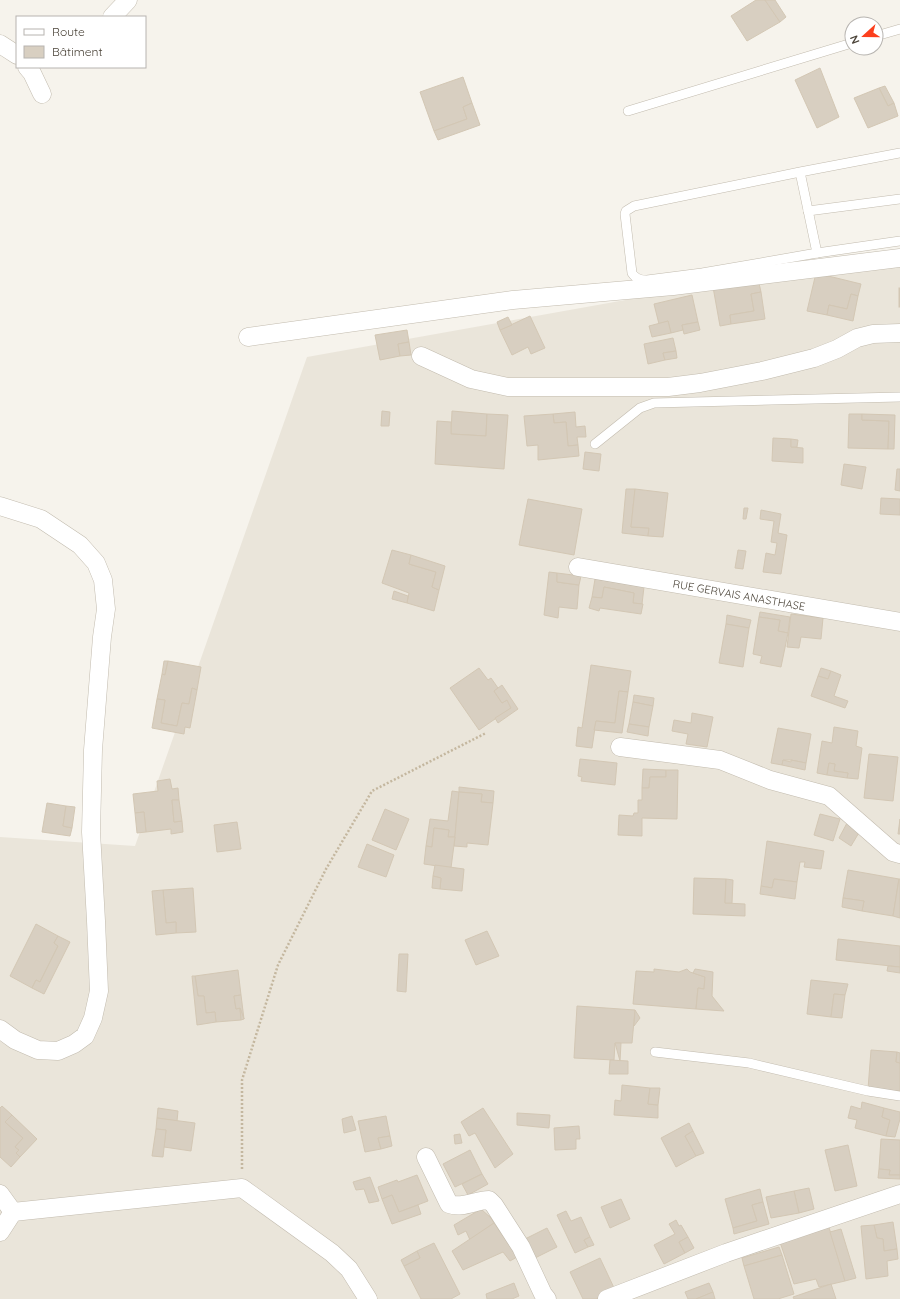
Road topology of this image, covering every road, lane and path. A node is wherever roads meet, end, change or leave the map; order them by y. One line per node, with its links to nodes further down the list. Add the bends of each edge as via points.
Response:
1 (128, 0): 2 (street)
2 (113, 16)
3 (900, 29): 4 (lane)
4 (884, 34)
5 (0, 44): 7 (street)
6 (844, 45): 10 (lane)
7 (16, 54)
8 (34, 69): 9 (street)
9 (42, 94)
10 (628, 111)
11 (900, 153): 12 (lane)
12 (800, 172): 14 (lane); 16 (lane, via 629,208 625,214 632,273 640,280 647,280)
13 (900, 199): 14 (lane)
14 (808, 211): 16 (lane)
15 (900, 241): 16 (lane)
16 (817, 253)
17 (900, 258): 19 (street, via 673,286 513,300)
18 (900, 333): 20 (street, via 873,334 857,338 814,358 762,371 668,387 508,387 471,379)
19 (248, 337)
20 (421, 356)
21 (900, 397): 22 (lane, via 654,403 640,408)
22 (595, 444)
23 (0, 506): 29 (street, via 41,519 80,545 96,563 103,580 106,609 93,750 90,832 99,991 93,1018 85,1036 58,1052 38,1050)
24 (578, 567): 25 (street, RUE GERVAIS ANASTHASE)
25 (900, 622)
26 (486, 733): 33 (path, via 372,791 326,869 278,965 242,1080)
27 (620, 747): 28 (street, via 720,760 770,780 829,796 893,852)
28 (900, 854)
29 (0, 1030)
30 (655, 1052): 31 (lane, via 749,1063)
31 (900, 1096)
32 (426, 1157): 39 (street, via 449,1204 460,1206 489,1200 494,1205 521,1247)
33 (242, 1188): 36 (street); 38 (street, via 332,1253 348,1269)
34 (0, 1194): 36 (street)
35 (900, 1194): 40 (street, via 726,1253)
36 (13, 1212): 37 (street)
37 (0, 1232)
38 (368, 1299)
39 (547, 1299)
40 (607, 1299)

